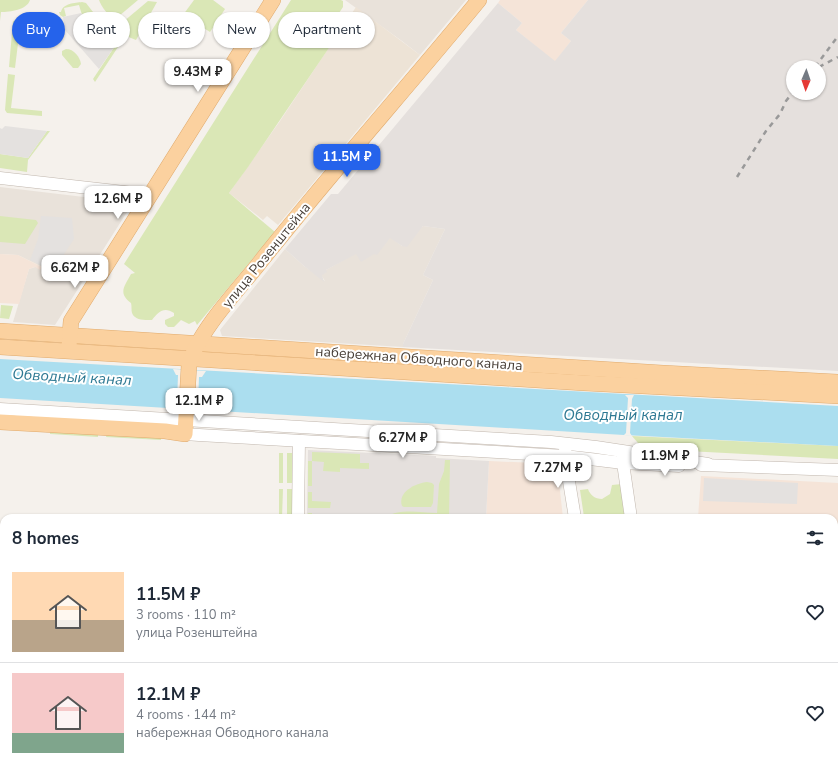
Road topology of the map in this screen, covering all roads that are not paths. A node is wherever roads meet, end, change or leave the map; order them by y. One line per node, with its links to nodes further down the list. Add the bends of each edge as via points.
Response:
1 (273, 0): 4 (main road)
2 (479, 0): 7 (main road, улица Розенштейна, via 278,240 205,331)
3 (0, 178): 4 (street, via 133,193)
4 (146, 200): 6 (main road, via 71,321)
5 (0, 331): 6 (main road, набережная Обводного канала)
6 (69, 343): 7 (main road, набережная Обводного канала); 8 (main road, набережная Обводного канала); 9 (main road, набережная Обводного канала)
7 (198, 344): 9 (main road, улица Розенштейна); 10 (main road, набережная Обводного канала)
8 (0, 347)
9 (189, 364): 11 (main road, набережная Обводного канала); 13 (main road)
10 (838, 382)
11 (838, 396)
12 (0, 409): 13 (street)
13 (186, 421): 14 (main road, via 157,431); 15 (street); 16 (street)
14 (0, 422)
15 (299, 441): 17 (street); 20 (street)
16 (564, 443): 17 (street); 18 (street)
17 (565, 456): 18 (street); 21 (street)
18 (623, 457): 19 (street, via 682,466 708,464); 22 (street)
19 (838, 470)
20 (298, 514)
21 (574, 514)
22 (630, 514)

